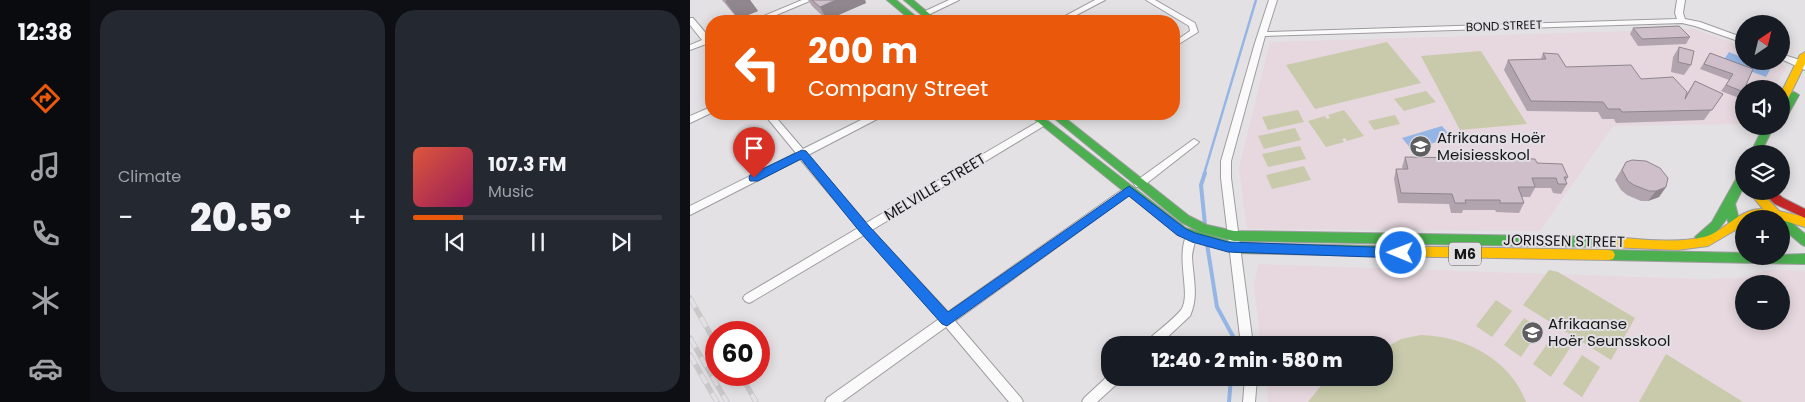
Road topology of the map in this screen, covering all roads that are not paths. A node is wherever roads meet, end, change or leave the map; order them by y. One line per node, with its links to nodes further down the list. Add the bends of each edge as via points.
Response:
1 (808, 0): 8 (street)
2 (955, 0): 10 (street)
3 (1101, 0): 11 (street)
4 (1150, 0): 12 (street)
5 (1273, 0): 16 (street)
6 (1680, 0): 15 (street)
7 (899, 2): 9 (main road)
8 (771, 15)
9 (912, 15)
10 (922, 15)
11 (1072, 15)
12 (1175, 15)
13 (1180, 18): 19 (street, via 1194,28 1194,32)
14 (690, 20): 17 (street)
15 (1682, 21): 16 (street, BOND STREET); 18 (street, BOND STREET)
16 (1262, 34): 51 (street, via 1226,161)
17 (705, 36)
18 (1735, 38)
19 (1180, 41)
20 (705, 44): 21 (street)
21 (690, 48)
22 (1790, 59): 23 (street)
23 (1804, 64): 24 (main road); 25 (main road)
24 (1790, 87)
25 (1790, 97)
26 (705, 113): 27 (street)
27 (690, 120)
28 (773, 120): 34 (street)
29 (868, 120): 34 (street)
30 (1041, 120): 32 (main road, JORISSEN STREET / M6)
31 (1062, 120): 35 (main road, JORISSEN STREET / M6)
32 (1044, 122): 35 (main road, JORISSEN STREET / M6); 47 (street, MELVILLE STREET)
33 (1194, 142): 35 (street)
34 (802, 154): 41 (street); 47 (street)
35 (1134, 187): 48 (main road, JORISSEN STREET / M6, via 1164,219); 51 (main road, JORISSEN STREET / M6, via 1192,224); 58 (street)
36 (1735, 192): 39 (main road)
37 (1761, 200): 40 (main road)
38 (1778, 200): 42 (main road)
39 (1729, 204): 45 (main road); 52 (main road, via 1716,225)
40 (1771, 210)
41 (690, 211)
42 (1805, 214)
43 (1790, 220): 44 (main road, M6)
44 (1805, 222)
45 (1734, 224): 52 (main road, M6, via 1717,237)
46 (1790, 228): 50 (main road)
47 (865, 229): 57 (street, MELVILLE STREET); 58 (street)
48 (1191, 237): 51 (main road, JORISSEN STREET / M6); 59 (street, via 1186,246 1189,307)
49 (1562, 240): 51 (main road, JORISSEN STREET / M6); 52 (main road, JORISSEN STREET / M6); 55 (main road)
50 (1805, 241)
51 (1232, 242): 55 (main road, JORISSEN STREET / M6, via 1341,252); 60 (street)
52 (1692, 244)
53 (1790, 250): 54 (main road)
54 (1805, 251)
55 (1568, 256): 56 (main road, JORISSEN STREET / M6)
56 (1805, 259)
57 (749, 298)
58 (947, 320): 63 (street); 64 (street)
59 (1161, 336)
60 (1246, 336)
61 (1106, 386): 65 (street)
62 (1250, 386): 66 (street)
63 (832, 402)
64 (1017, 402)
65 (1088, 402)
66 (1249, 402)

